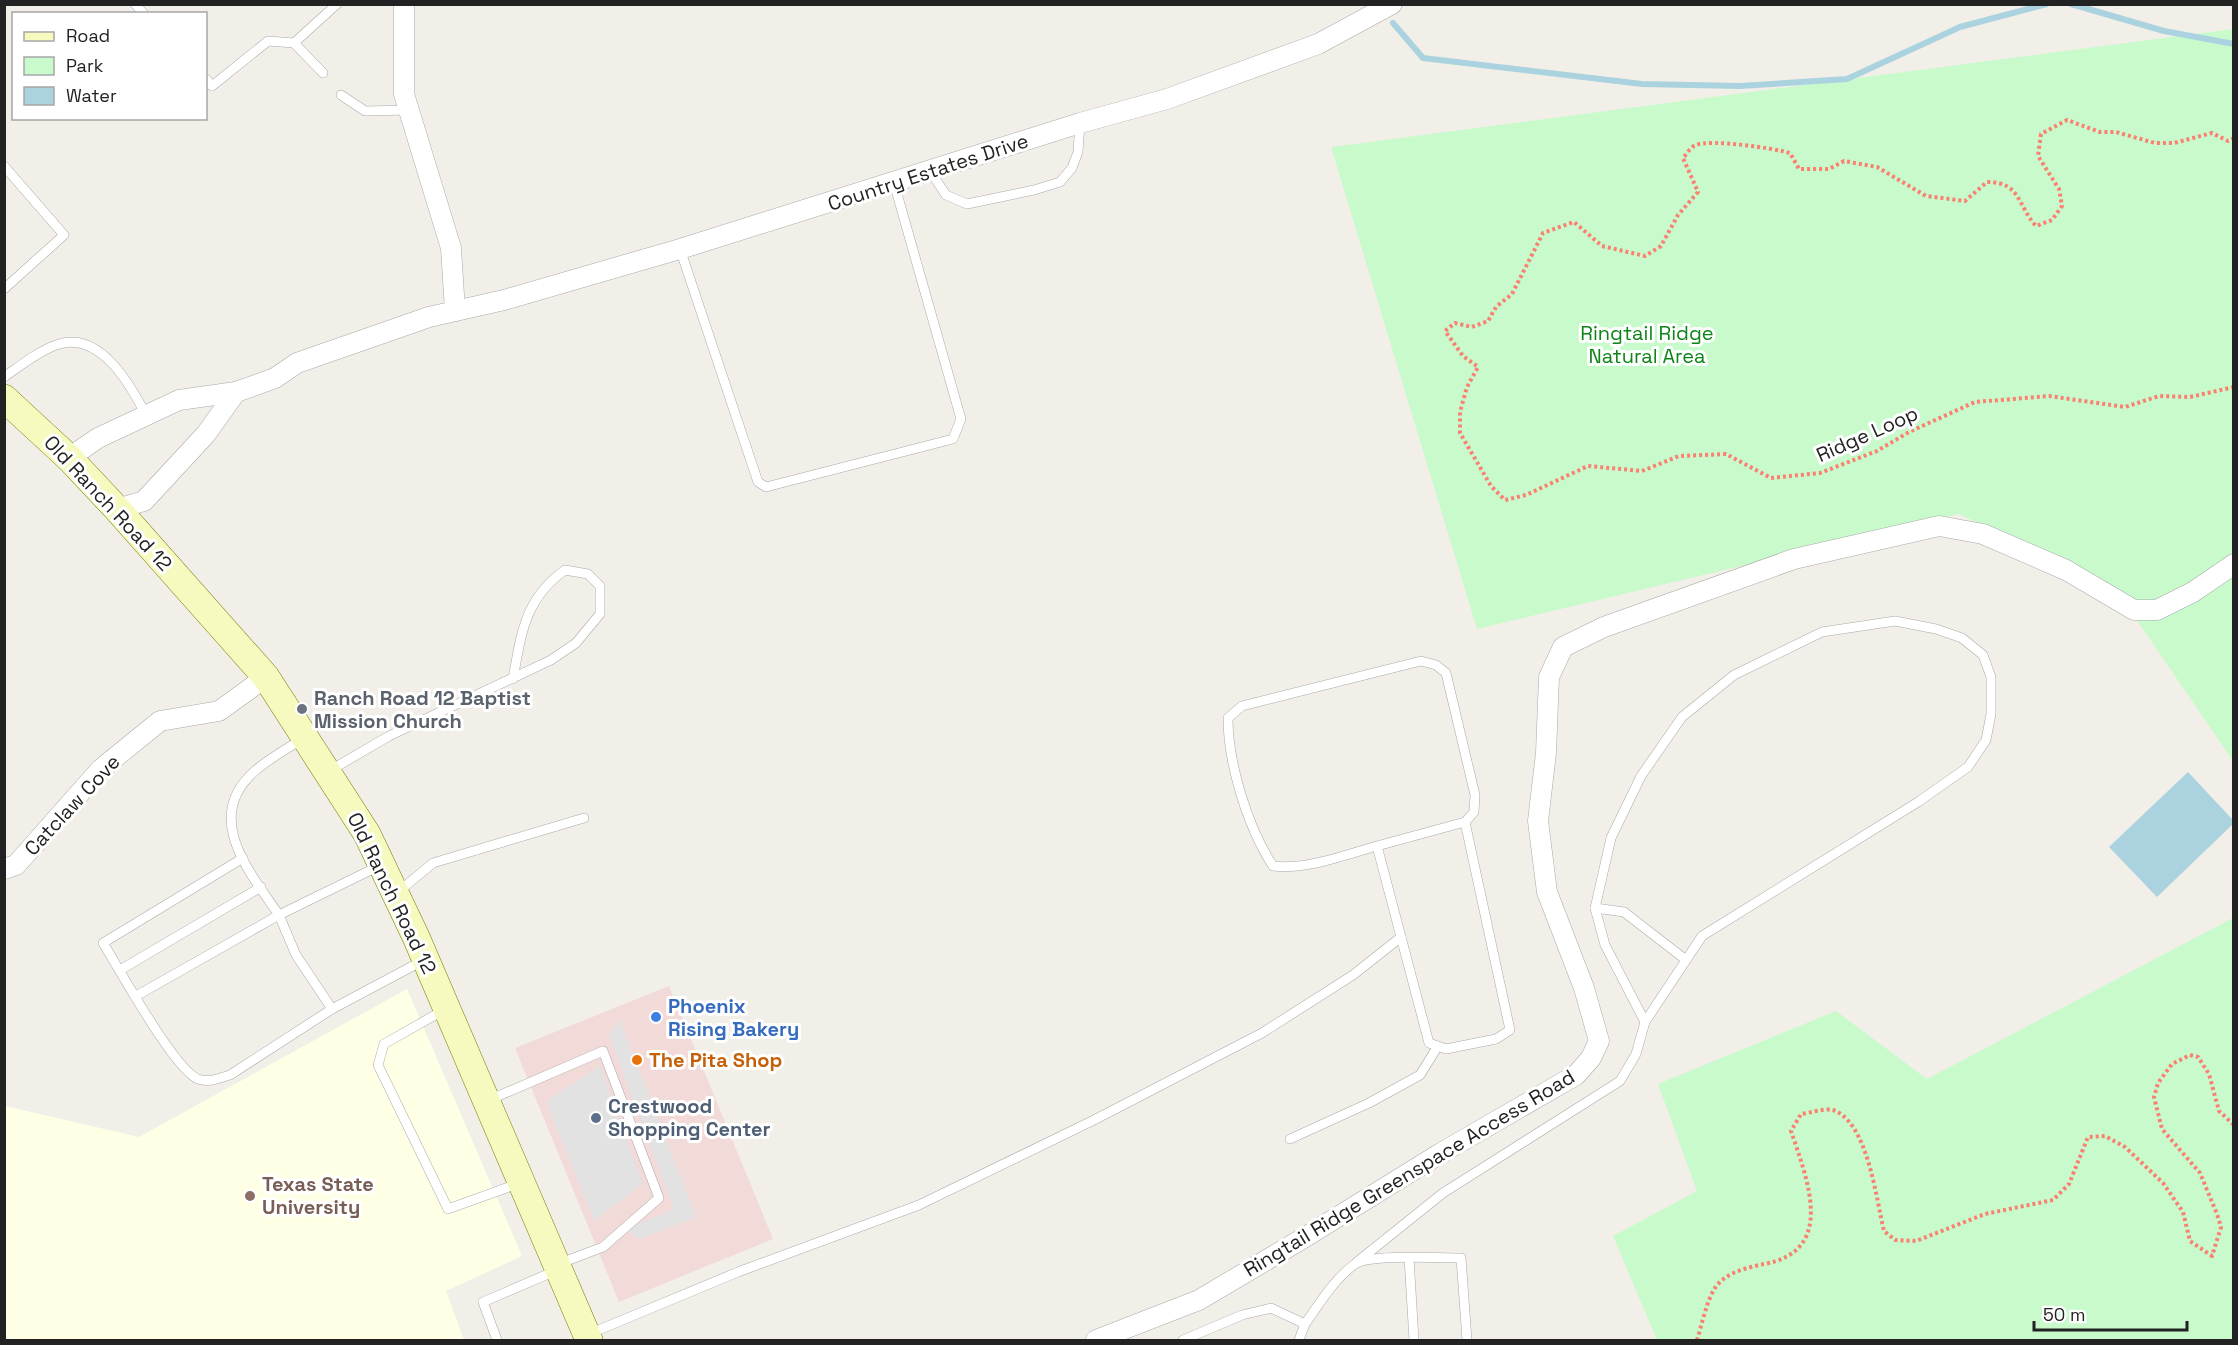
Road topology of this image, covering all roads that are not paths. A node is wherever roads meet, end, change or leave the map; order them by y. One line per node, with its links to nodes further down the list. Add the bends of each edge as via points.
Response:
1 (337, 4): 4 (lane)
2 (404, 4): 8 (street, via 404,94)
3 (1392, 4): 9 (street, Country Estates Drive, via 1308,48 1167,99)
4 (294, 43): 5 (lane); 6 (lane, via 268,41 212,86)
5 (322, 73)
6 (207, 80)
7 (341, 96): 8 (lane, via 365,111)
8 (409, 110): 15 (street, via 451,249)
9 (1080, 123): 11 (street, Country Estates Drive); 11 (lane, via 1078,152 1072,168 1060,182 967,204 946,195)
10 (4, 166): 14 (lane, via 64,235)
11 (930, 171): 12 (street, Country Estates Drive)
12 (894, 183): 13 (street, Country Estates Drive); 13 (lane, via 961,419 953,439 766,487 758,482)
13 (680, 249): 15 (street, Country Estates Drive)
14 (4, 289)
15 (455, 311): 17 (street, Country Estates Drive, via 297,363 275,378)
16 (4, 377): 19 (lane, via 56,344 76,342 96,349 115,366)
17 (236, 392): 19 (street, Country Estates Drive, via 179,400); 21 (street, via 206,434 144,501)
18 (4, 398): 20 (main road, Old Ranch Road 12)
19 (146, 415): 20 (street, Country Estates Drive, via 98,438)
20 (69, 458): 21 (main road, Old Ranch Road 12)
21 (117, 509): 23 (main road, Old Ranch Road 12)
22 (2234, 564): 55 (street, Ringtail Ridge Greenspace Access Road, via 2193,592 2157,610 2134,610 2066,570 2025,552 1983,534 1939,526 1794,559 1604,627 1563,647 1549,677 1538,821 1547,892 1584,988 1599,1041 1591,1058 1576,1075 1532,1103 1440,1153 1199,1300)
23 (266, 677): 25 (main road, Old Ranch Road 12); 32 (street, Catclaw Cove, via 219,711 160,721 101,769 16,865)
24 (513, 679): 24 (lane, via 576,643 600,614 600,586 588,574 565,570 546,584 523,625); 26 (lane, via 389,736)
25 (304, 737): 26 (main road, Old Ranch Road 12); 30 (lane, via 256,770 241,786 231,808 230,830)
26 (327, 772): 31 (main road, Old Ranch Road 12)
27 (584, 818): 34 (lane, via 433,862)
28 (1465, 822): 29 (lane); 29 (lane, via 1474,812 1475,795 1446,673 1436,665 1421,661 1242,706 1228,718 1228,738 1247,812 1273,866 1321,861); 45 (lane, via 1510,1030 1496,1039 1446,1049)
29 (1377, 846): 37 (lane)
30 (243, 858): 33 (lane); 40 (lane, via 103,943)
31 (382, 865): 34 (main road, Old Ranch Road 12); 36 (lane)
32 (4, 869)
33 (261, 887): 36 (lane); 40 (lane)
34 (396, 893): 38 (main road, Old Ranch Road 12)
35 (1595, 908): 39 (lane, via 1624,912); 39 (lane, via 1611,838 1641,776 1682,717 1734,675 1822,632 1895,621 1962,638 1983,655 1991,677 1991,714 1986,740 1968,767 1702,936); 44 (lane, via 1605,945)
36 (279, 915): 41 (lane); 43 (lane, via 296,955)
37 (1401, 937): 45 (lane, via 1429,1043); 53 (lane, via 1353,975 1262,1032 1094,1120 919,1204 738,1272)
38 (426, 959): 42 (main road, Old Ranch Road 12); 43 (lane)
39 (1686, 960): 44 (lane)
40 (120, 970): 41 (lane)
41 (136, 996): 43 (lane, via 176,1057 199,1080 211,1081 230,1075)
42 (447, 1008): 46 (main road, Old Ranch Road 12); 48 (lane, via 384,1044 378,1065 448,1209)
43 (332, 1009)
44 (1645, 1022): 50 (lane, via 1636,1054 1620,1081 1443,1193)
45 (1437, 1046): 47 (lane, via 1420,1075)
46 (488, 1101): 48 (main road, Old Ranch Road 12); 51 (lane, via 603,1051 659,1198 603,1247)
47 (1290, 1139)
48 (522, 1182): 51 (main road, Old Ranch Road 12)
49 (1409, 1258): 50 (lane); 58 (lane); 59 (lane, via 1461,1258)
50 (1357, 1262): 52 (lane, via 1330,1288)
51 (556, 1267): 53 (main road, Old Ranch Road 12); 54 (lane, via 483,1302)
52 (1305, 1324): 56 (lane, via 1271,1308 1242,1315); 57 (lane)
53 (588, 1338)
54 (497, 1341)
55 (1096, 1341)
56 (1183, 1341)
57 (1299, 1341)
58 (1414, 1341)
59 (1467, 1341)

